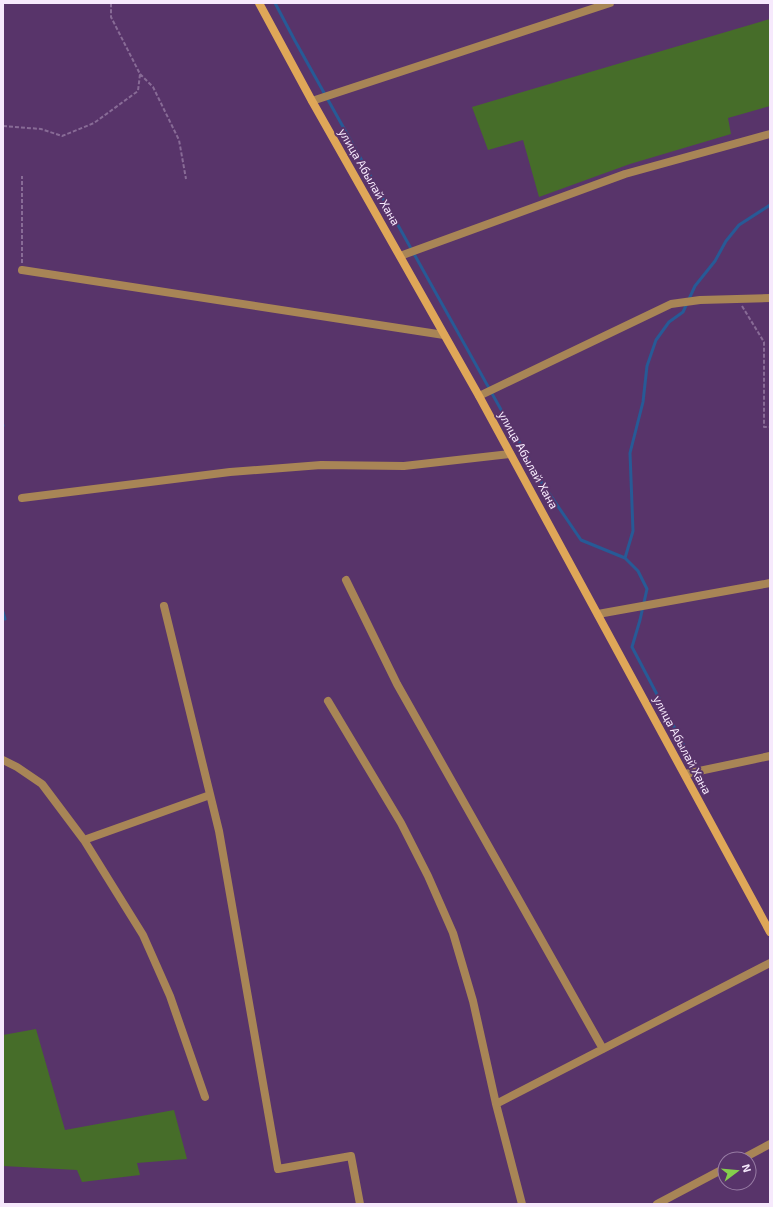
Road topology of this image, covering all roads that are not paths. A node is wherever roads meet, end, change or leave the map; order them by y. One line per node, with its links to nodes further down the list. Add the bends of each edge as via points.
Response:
1 (259, 3): 3 (main road, улица Абылай Хана)
2 (610, 3): 3 (street)
3 (312, 101): 5 (main road, улица Абылай Хана)
4 (770, 134): 5 (street, via 625,174)
5 (400, 256): 8 (main road, улица Абылай Хана)
6 (22, 270): 8 (street)
7 (770, 298): 9 (street, via 700,300 671,304)
8 (444, 335): 9 (main road, улица Абылай Хана)
9 (479, 396): 10 (main road, улица Абылай Хана)
10 (510, 454): 11 (street, via 404,466 321,465 230,472); 15 (main road, улица Абылай Хана)
11 (22, 498)
12 (346, 580): 24 (street, via 397,684)
13 (770, 583): 15 (street)
14 (164, 606): 20 (street)
15 (598, 614): 19 (main road, улица Абылай Хана)
16 (328, 701): 26 (street, via 401,823 453,933 473,1001)
17 (770, 756): 19 (street)
18 (3, 760): 21 (street, via 42,784)
19 (685, 774): 22 (main road, улица Абылай Хана)
20 (210, 795): 21 (street); 30 (street, via 219,832 278,1169 351,1156)
21 (84, 840): 25 (street, via 143,935 170,996)
22 (770, 932)
23 (770, 963): 24 (street)
24 (603, 1049): 26 (street)
25 (205, 1097)
26 (496, 1104): 31 (street)
27 (770, 1144): 28 (street)
28 (757, 1151)
29 (717, 1172): 32 (street)
30 (360, 1204)
31 (522, 1204)
32 (657, 1204)

